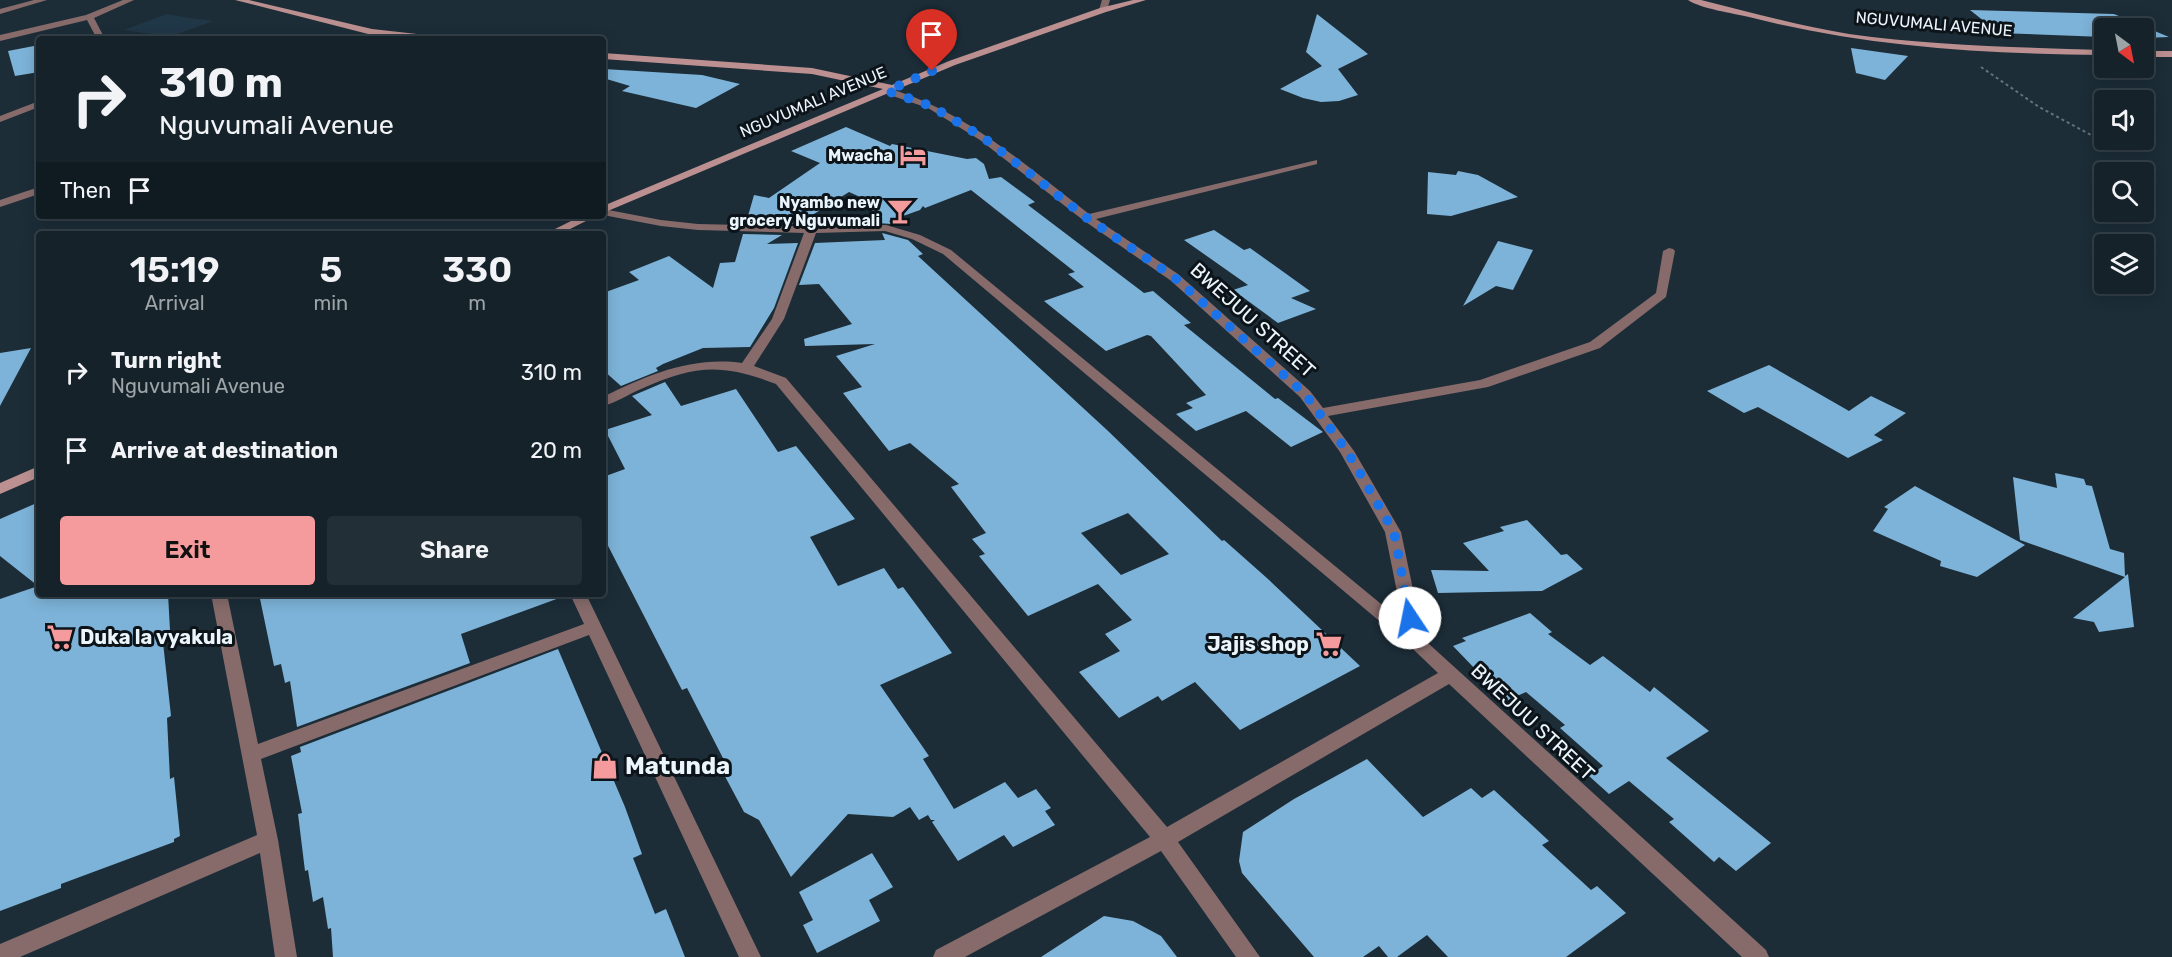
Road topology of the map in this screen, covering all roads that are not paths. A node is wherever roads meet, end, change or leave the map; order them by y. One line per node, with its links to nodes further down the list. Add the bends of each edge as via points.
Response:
1 (43, 0): 7 (street)
2 (130, 0): 8 (street)
3 (239, 0): 10 (street, via 372,32)
4 (1142, 0): 6 (street, NGUVUMALI AVENUE)
5 (1692, 0): 12 (street, NGUVUMALI AVENUE, via 1778,22 1882,40)
6 (1105, 5): 16 (street, NGUVUMALI AVENUE)
7 (0, 12)
8 (89, 17): 9 (street); 11 (street)
9 (99, 36)
10 (405, 36)
11 (0, 38)
12 (2094, 53)
13 (2154, 54): 14 (street)
14 (2172, 54)
15 (606, 56): 16 (street, via 812,71)
16 (890, 90): 22 (street, NGUVUMALI AVENUE); 24 (street, BWEJUU STREET, via 931,106 984,138)
17 (36, 105): 18 (street)
18 (0, 119)
19 (1313, 162): 24 (street)
20 (36, 191): 21 (street)
21 (0, 204)
22 (606, 210)
23 (606, 212): 26 (street, via 662,224)
24 (1087, 218): 31 (street, BWEJUU STREET, via 1174,277 1305,394)
25 (584, 219): 27 (street)
26 (811, 230): 29 (street, via 778,320); 37 (street, via 886,228 946,252)
27 (558, 231)
28 (1669, 251): 31 (street, via 1662,294 1595,345 1483,384)
29 (746, 368): 30 (street, via 707,365 676,370); 40 (street, via 781,381)
30 (606, 400)
31 (1319, 413): 37 (street, BWEJUU STREET, via 1347,451 1394,532 1410,618)
32 (36, 472): 33 (street)
33 (0, 489)
34 (221, 597): 39 (street)
35 (579, 597): 36 (street)
36 (593, 627): 39 (street); 44 (street)
37 (1422, 648): 38 (street, BWEJUU STREET)
38 (1450, 675): 40 (street); 47 (street, BWEJUU STREET)
39 (252, 754): 41 (street)
40 (1164, 839): 45 (street); 46 (street)
41 (268, 840): 42 (street); 43 (street)
42 (0, 955)
43 (286, 957)
44 (750, 957)
45 (944, 957)
46 (1249, 957)
47 (1758, 957)

